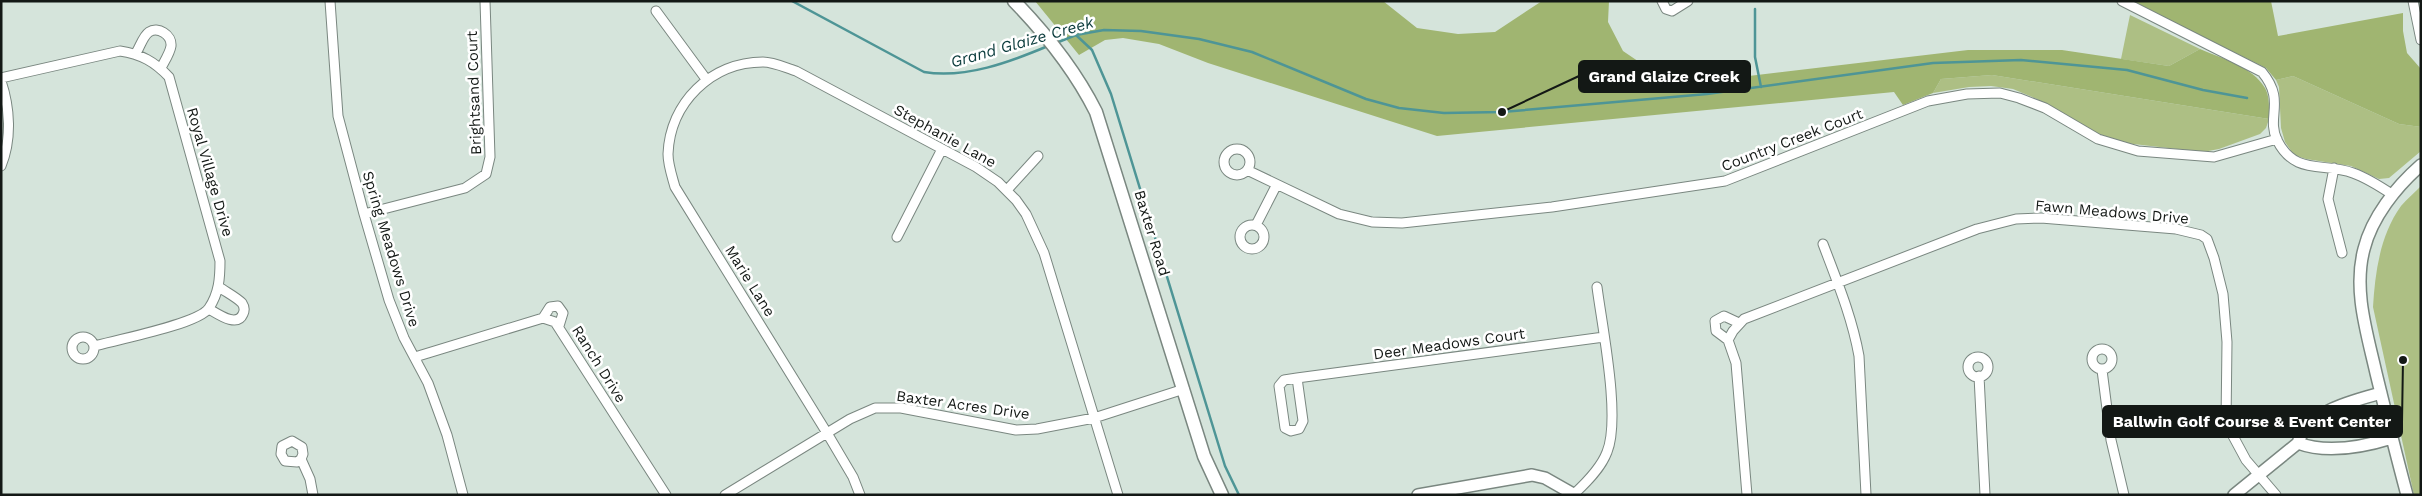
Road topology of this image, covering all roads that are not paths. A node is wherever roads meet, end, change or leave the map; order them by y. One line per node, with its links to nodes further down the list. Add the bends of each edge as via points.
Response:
1 (330, 1): 24 (street, Spring Meadows Drive, via 338,116)
2 (485, 1): 24 (street, Brightsand Court, via 490,157 486,174 454,192)
3 (1014, 1): 43 (main road, Baxter Road, via 1068,64 1096,112)
4 (1662, 1): 5 (street, via 1666,9 1672,11)
5 (1688, 1)
6 (2122, 1): 14 (street, via 2262,72 2272,83)
7 (2413, 1): 9 (street)
8 (656, 11): 12 (street)
9 (2421, 40)
10 (136, 53): 11 (street); 11 (street, via 146,34 162,31 171,46); 13 (street, via 120,51)
11 (161, 68): 30 (street, Royal Village Drive, via 169,77 220,260)
12 (706, 79): 15 (street, Stephanie Lane, via 741,65 774,64 796,71); 46 (street, Marie Lane, via 686,100 674,125 668,154 675,187)
13 (1, 80): 18 (street, via 9,103 8,140)
14 (2277, 139): 19 (street, via 2290,159 2298,164); 21 (street, Country Creek Court, via 2214,157 2138,151 2098,140 2039,105 1982,92 1928,101 1726,182 1552,207 1420,223 1372,222 1339,214)
15 (942, 149): 22 (street, Stephanie Lane, via 976,167); 26 (street)
16 (1038, 156): 22 (street)
17 (2421, 164): 23 (street)
18 (1, 166)
19 (2334, 168): 23 (street, via 2355,173); 28 (street, via 2328,199)
20 (1247, 170): 21 (street, Country Creek Court)
21 (1276, 186): 25 (street)
22 (1007, 190): 45 (street, Stephanie Lane, via 1026,214 1044,253)
23 (2393, 195): 44 (street, via 2370,230 2360,269 2359,288 2365,326)
24 (364, 214): 39 (street, Spring Meadows Drive, via 389,300)
25 (1256, 225)
26 (897, 237)
27 (1823, 244): 29 (street)
28 (2342, 253)
29 (1838, 283): 35 (street, Fawn Meadows Drive, via 1752,314); 50 (street, Fawn Meadows Drive, via 1977,229 2016,219 2041,218 2176,229 2201,235 2210,246 2222,294 2227,342 2226,423 2246,460); 61 (street, via 1859,356)
30 (219, 287): 32 (street, Royal Village Drive); 32 (street, via 241,302 243,315 232,320)
31 (1597, 287): 36 (street)
32 (209, 309): 38 (street, via 192,320)
33 (543, 318): 34 (street, Ranch Drive); 34 (street, via 550,307 558,306 563,313); 39 (street)
34 (560, 326): 53 (street, Ranch Drive)
35 (1736, 327): 37 (street); 37 (street, via 1724,316 1715,321 1716,331)
36 (1604, 337): 42 (street, Deer Meadows Court); 59 (street, via 1613,420 1611,438 1602,462)
37 (1728, 340): 60 (street, via 1736,363)
38 (94, 346)
39 (415, 357): 52 (street, Spring Meadows Drive, via 428,383)
40 (2102, 370): 63 (street, via 2111,440)
41 (1979, 376): 62 (street)
42 (1298, 378): 42 (street, Deer Meadows Court, via 1284,380 1279,386 1283,426 1291,431 1299,429 1303,422)
43 (1184, 389): 45 (street, Baxter Acres Drive); 57 (main road, Baxter Road, via 1204,456)
44 (2381, 393): 47 (street); 48 (street, via 2344,404 2315,420 2300,435)
45 (1094, 418): 46 (street, Baxter Acres Drive, via 1048,428 1016,430 875,408); 56 (street, Stephanie Lane)
46 (827, 433): 54 (street, Baxter Acres Drive); 55 (street, Marie Lane)
47 (2392, 438): 48 (street, via 2345,448); 66 (street)
48 (2298, 443): 50 (street)
49 (301, 459): 51 (street)
50 (2258, 474): 64 (street); 65 (street, Fawn Meadows Drive)
51 (313, 495)
52 (463, 495)
53 (666, 495)
54 (725, 495)
55 (860, 495)
56 (1118, 495)
57 (1222, 495)
58 (1418, 495): 59 (street, via 1532,475 1545,478)
59 (1574, 495)
60 (1747, 495)
61 (1866, 495)
62 (1984, 495)
63 (2124, 495)
64 (2234, 495)
65 (2276, 495)
66 (2407, 495)

